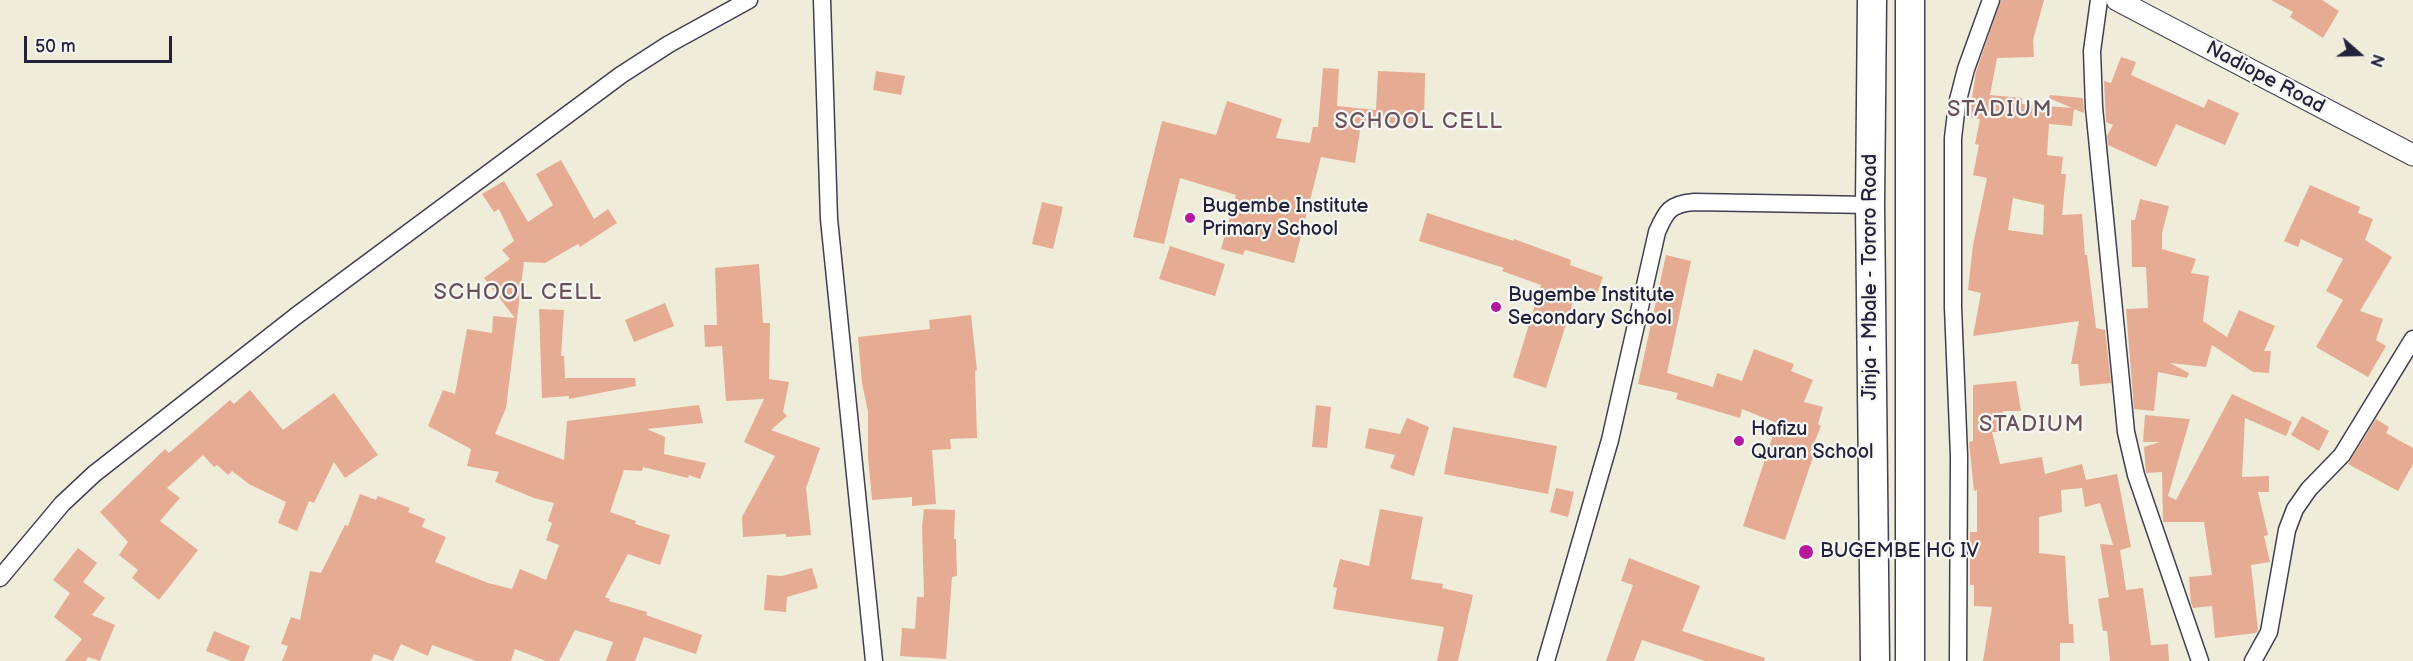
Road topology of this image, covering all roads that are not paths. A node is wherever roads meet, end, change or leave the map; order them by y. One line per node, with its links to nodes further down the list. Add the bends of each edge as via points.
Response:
1 (749, 0): 11 (street, via 621,75 296,316 94,474)
2 (822, 0): 12 (street, via 829,219)
3 (1872, 0): 9 (highway, Jinja - Mbale - Tororo Road)
4 (1911, 0): 15 (highway, Jinja - Mbale - Tororo Road)
5 (1991, 0): 16 (street, via 1966,69 1953,138)
6 (2099, 0): 17 (street, via 2092,51 2094,117 2126,432 2136,475)
7 (2117, 0): 8 (street, Nadiope Road)
8 (2413, 155)
9 (1870, 205): 13 (street, via 1694,201 1677,203 1664,215 1610,440); 14 (highway, Jinja - Mbale - Tororo Road)
10 (2413, 339): 18 (street, via 2347,448 2295,509 2287,530 2269,632)
11 (0, 578)
12 (874, 661)
13 (1546, 661)
14 (1875, 661)
15 (1910, 661)
16 (1958, 661)
17 (2200, 661)
18 (2253, 661)

